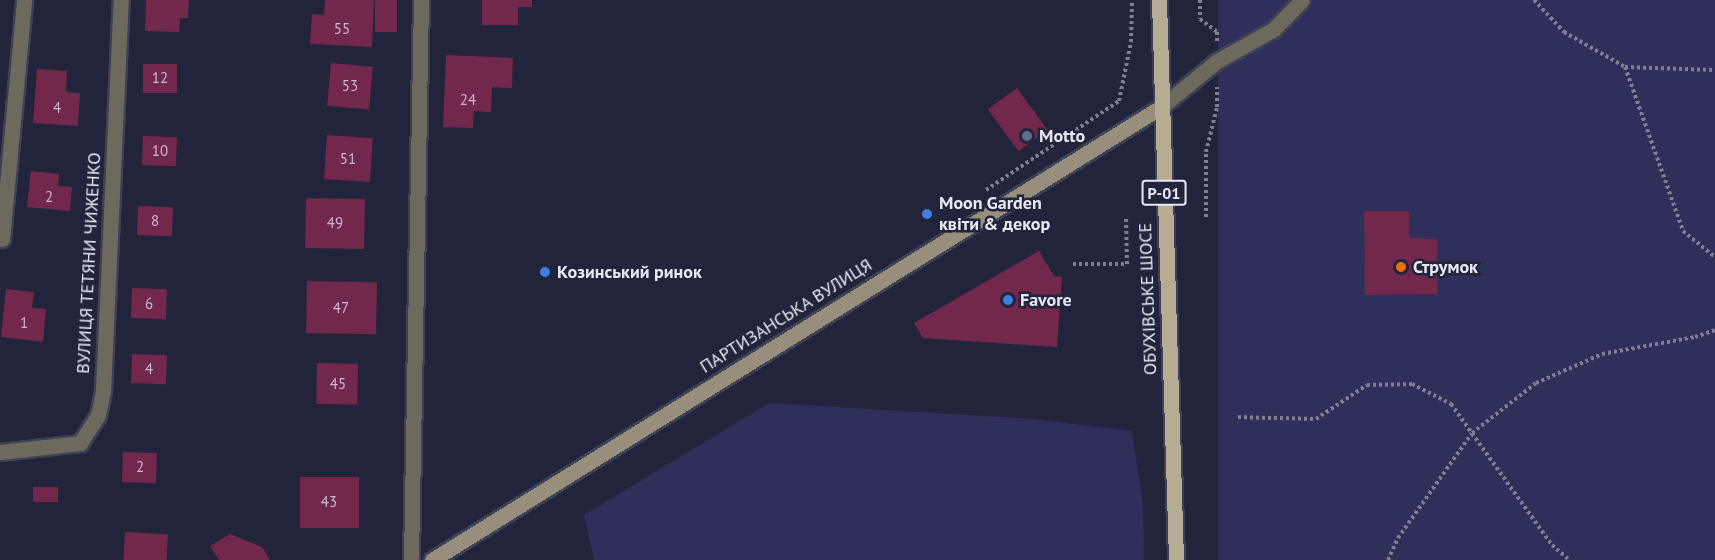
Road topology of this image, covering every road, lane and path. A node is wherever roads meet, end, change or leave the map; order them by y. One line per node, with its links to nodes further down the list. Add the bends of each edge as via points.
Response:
1 (24, 0): 16 (street)
2 (121, 0): 22 (street, ВУЛИЦЯ ТЕТЯНИ ЧИЖЕНКО, via 103,391 98,415 80,443)
3 (421, 0): 23 (street)
4 (1132, 0): 13 (path, via 1131,42 1119,101)
5 (1159, 0): 12 (main road, ОБУХІВСЬКЕ ШОСЕ / Р-01)
6 (1200, 0): 9 (path, via 1200,19 1217,32)
7 (1302, 0): 9 (street, via 1274,29)
8 (1534, 0): 10 (path, via 1564,32)
9 (1217, 61): 12 (street); 15 (path, via 1217,107 1206,152)
10 (1626, 67): 11 (path); 17 (path, via 1683,231)
11 (1715, 70)
12 (1161, 107): 24 (street, ПАРТИЗАНСЬКА ВУЛИЦЯ); 25 (main road, ОБУХІВСЬКЕ ШОСЕ / Р-01)
13 (983, 192)
14 (1126, 217): 18 (path, via 1127,264)
15 (1206, 217)
16 (2, 239)
17 (1715, 256)
18 (1073, 264)
19 (1715, 330): 21 (path, via 1602,354 1536,383)
20 (1238, 417): 21 (path, via 1316,419 1367,386 1412,384 1451,404)
21 (1472, 433): 26 (path, via 1398,537); 27 (path, via 1552,545)
22 (0, 452)
23 (411, 560)
24 (432, 560)
25 (1176, 560)
26 (1388, 560)
27 (1569, 560)

